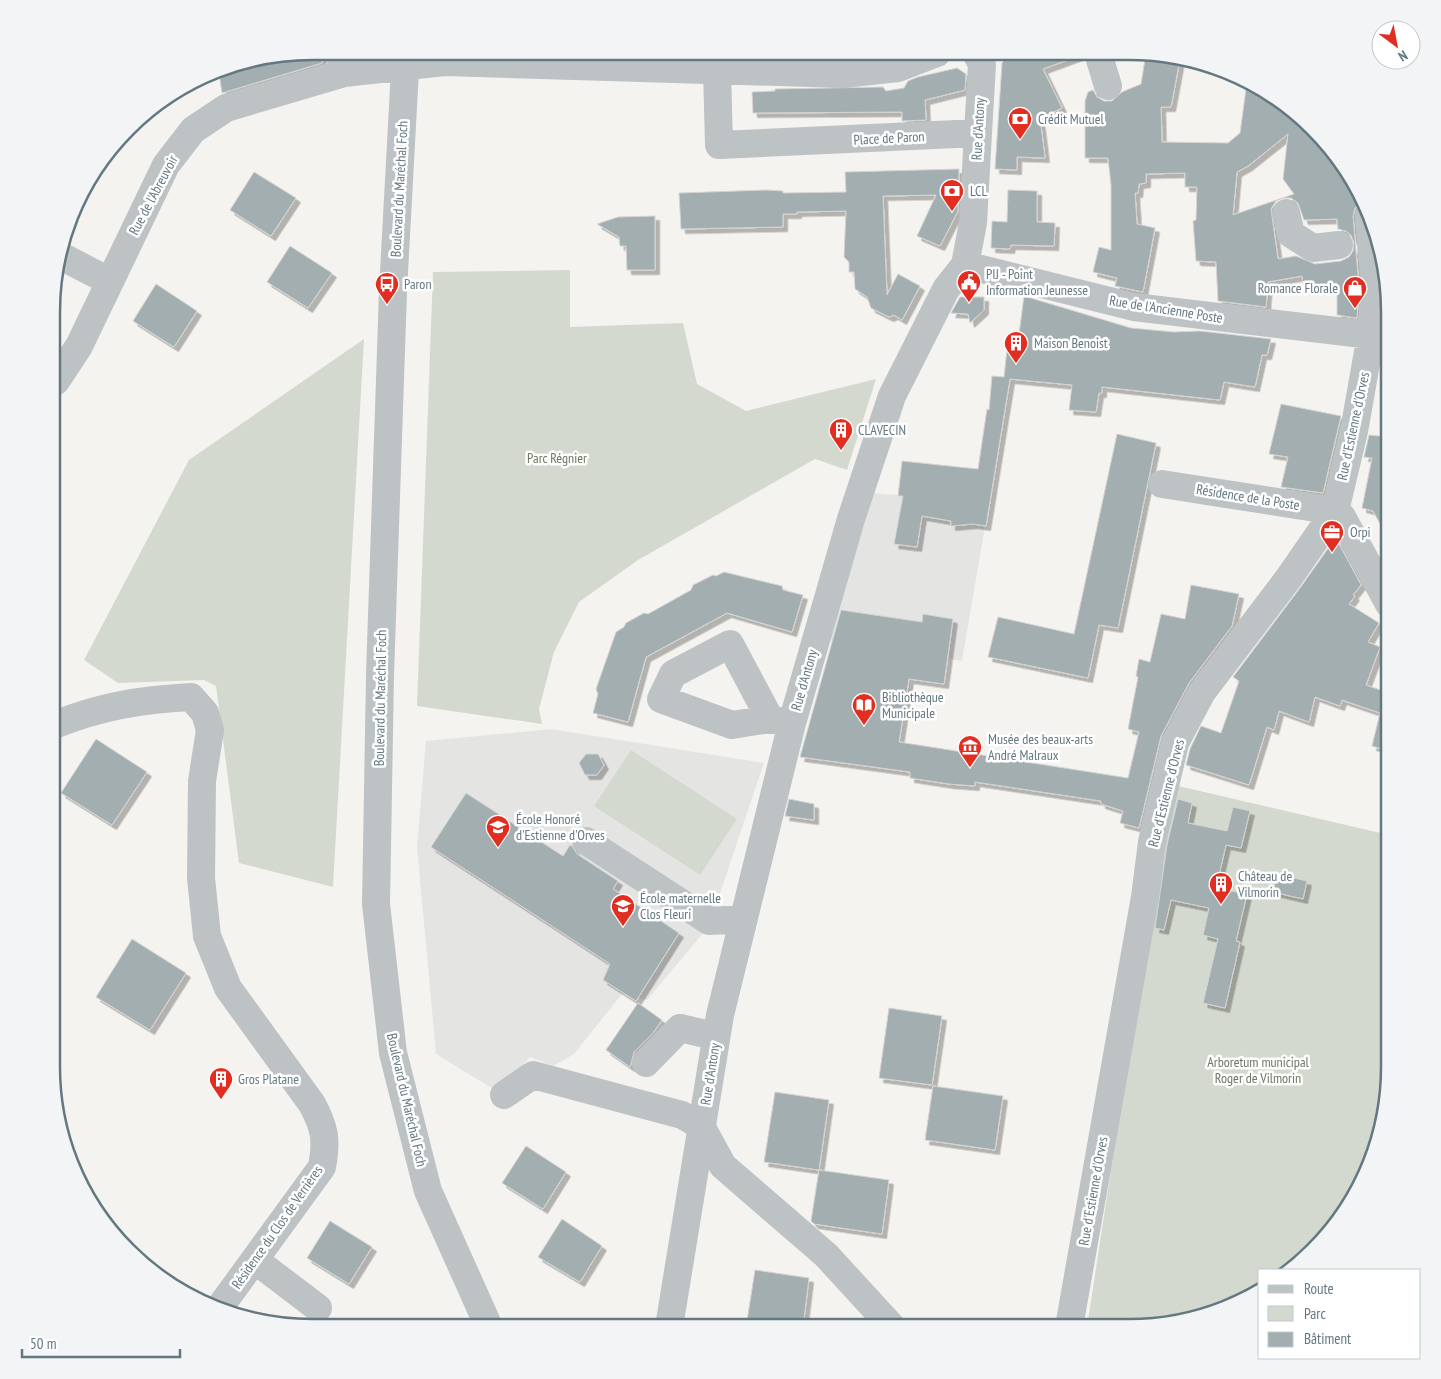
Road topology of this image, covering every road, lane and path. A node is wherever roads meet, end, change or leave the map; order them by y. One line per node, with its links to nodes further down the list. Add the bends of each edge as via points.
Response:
1 (384, 60): 8 (street, Rue de l'Abreuvoir)
2 (405, 60): 32 (street, Boulevard du Maréchal Foch, via 393,291 376,904 393,1053 428,1191)
3 (418, 60): 4 (street, Rue de l'Abreuvoir)
4 (589, 60): 9 (street, Rue de l'Abreuvoir)
5 (919, 60): 9 (street, Rue de l'Abreuvoir, via 898,68 843,74)
6 (980, 60): 11 (street, Rue d'Antony)
7 (1100, 60): 10 (street)
8 (341, 62): 16 (street, Rue de l'Abreuvoir, via 226,108 193,130 166,165)
9 (717, 70): 11 (street, Place de Paron, via 719,145)
10 (1108, 86)
11 (978, 133): 15 (street, Rue d'Antony, via 973,223)
12 (1286, 213): 13 (street, via 1291,234 1313,248)
13 (1360, 236): 17 (street, Rue d'Estienne d'Orves, via 1375,287)
14 (66, 259): 16 (street)
15 (965, 265): 17 (street, Rue de l'Ancienne Poste, via 1134,307); 24 (street, Rue d'Antony, via 946,289 892,396 781,721 770,804)
16 (109, 281): 18 (street, Rue de l'Abreuvoir, via 79,346)
17 (1371, 335): 20 (street, Rue d'Estienne d'Orves, via 1354,431)
18 (60, 375)
19 (1162, 484): 20 (street, Résidence de la Poste)
20 (1335, 511): 21 (street); 35 (street, Rue d'Estienne d'Orves, via 1202,692 1174,743 1152,842)
21 (1381, 589)
22 (60, 723): 29 (street, Résidence du Clos de Verrières, via 87,712 140,700 191,697 205,713 210,730 202,781 201,878 208,936 228,988 312,1104 323,1124 326,1146 322,1167)
23 (586, 841): 24 (street, via 709,921)
24 (743, 919): 25 (street, Rue d'Antony)
25 (717, 1032): 26 (street, via 706,1034 680,1028); 28 (street, Rue d'Antony)
26 (646, 1063)
27 (504, 1095): 28 (street, via 533,1075 682,1114)
28 (701, 1126): 33 (street, Rue d'Antony); 34 (street, via 723,1166 826,1254)
29 (256, 1261): 30 (street, Résidence du Clos de Verrières); 31 (street)
30 (223, 1303)
31 (318, 1308)
32 (485, 1319)
33 (670, 1319)
34 (885, 1319)
35 (1070, 1319)

